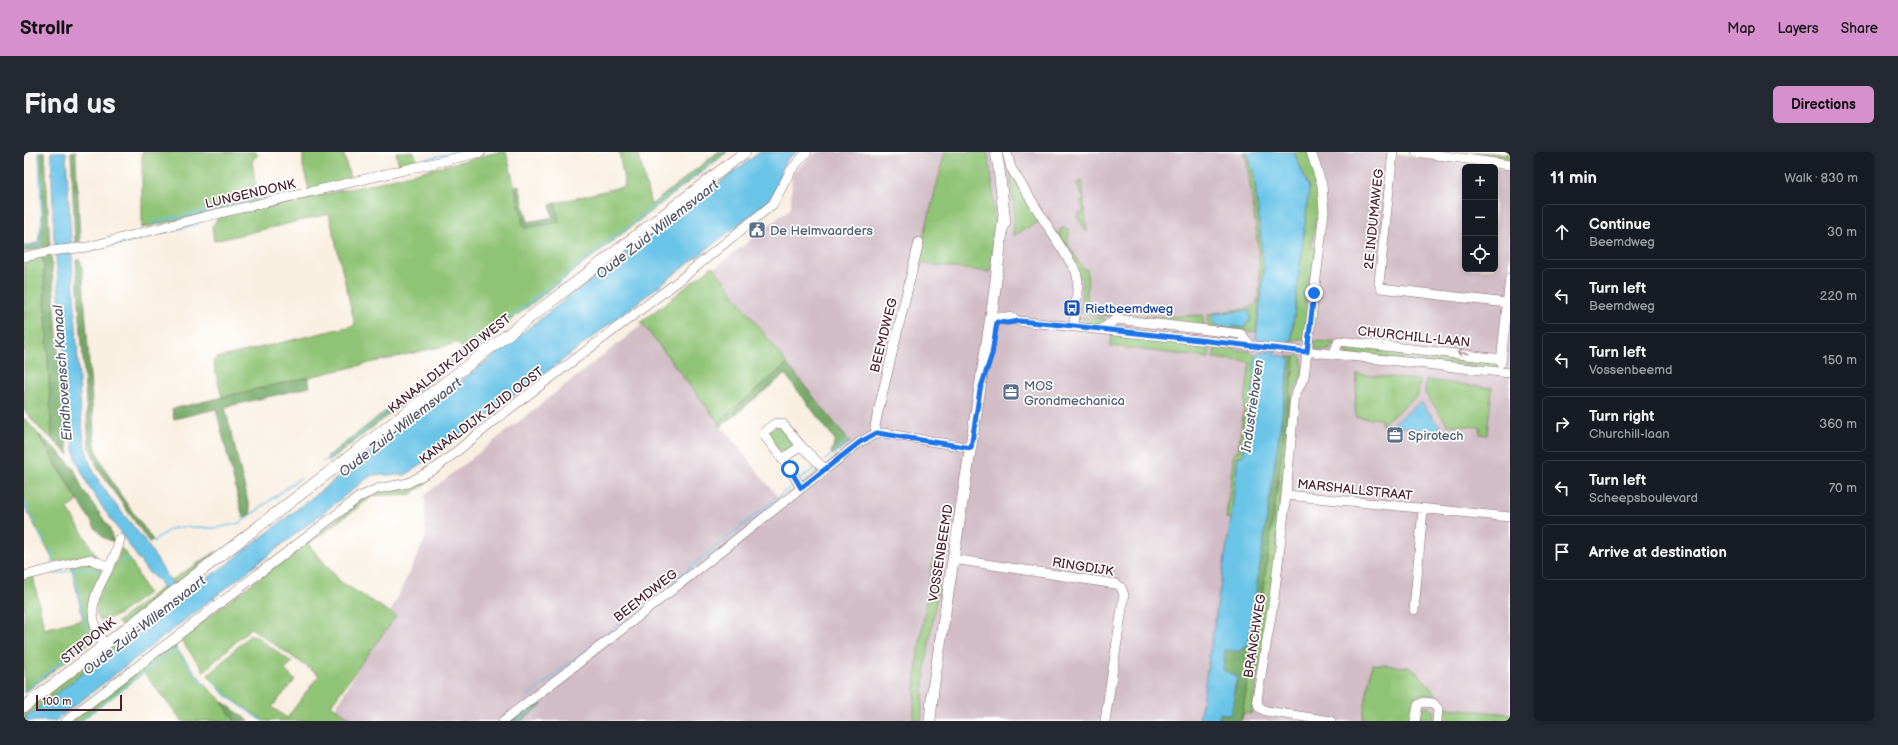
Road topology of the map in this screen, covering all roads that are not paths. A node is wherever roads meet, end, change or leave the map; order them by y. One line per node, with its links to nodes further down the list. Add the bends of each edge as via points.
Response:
1 (481, 152): 10 (street, LUNGENDONK, via 87,247)
2 (745, 152): 37 (main road, KANAALDIJK ZUID WEST)
3 (807, 152): 41 (street, KANAALDIJK ZUID OOST, via 791,170 773,204 436,468 408,483 377,489 359,498)
4 (1311, 152): 19 (street, MARSHALLSTRAAT, via 1325,202)
5 (1393, 152): 12 (street, 2E INDUMAWEG, via 1379,283 1381,288)
6 (1416, 152): 8 (street)
7 (1001, 153): 13 (main road, VOSSENBEEMD, via 999,169 1006,228 1005,259); 14 (street, via 1076,271 1078,281)
8 (1510, 165)
9 (919, 242): 24 (street, BEEMDWEG, via 877,416)
10 (24, 257)
11 (1510, 278): 12 (street)
12 (1507, 303): 21 (street)
13 (996, 318): 14 (street, via 1008,323 1019,321); 26 (main road, VOSSENBEEMD, via 980,390)
14 (1074, 326): 15 (street)
15 (1102, 329): 16 (street, via 1116,319); 17 (street)
16 (1206, 330): 17 (street); 18 (street, via 1241,334)
17 (1205, 341): 18 (street)
18 (1251, 346): 19 (street)
19 (1307, 352): 20 (street); 30 (street, MARSHALLSTRAAT, via 1304,377 1295,395)
20 (1333, 355): 21 (street, CHURCHILL-LAAN, one-way to 20, via 1339,341); 22 (street)
21 (1502, 359): 22 (street)
22 (1500, 372): 23 (street)
23 (1510, 374)
24 (877, 433): 26 (street); 28 (street, BEEMDWEG, via 860,442)
25 (801, 446): 27 (street); 27 (street, via 779,422 766,430 764,435); 28 (street)
26 (971, 448): 34 (main road, VOSSENBEEMD)
27 (782, 459): 29 (street)
28 (826, 470): 29 (street, BEEMDWEG)
29 (801, 488): 42 (street, BEEMDWEG)
30 (1286, 495): 31 (street, MARSHALLSTRAAT); 45 (street, BRANCHWEG, via 1274,598 1257,699 1259,707 1266,711)
31 (1423, 508): 32 (street, MARSHALLSTRAAT); 38 (street, MARSHALLSTRAAT)
32 (1510, 517)
33 (120, 539): 35 (street, via 117,553)
34 (953, 559): 43 (main road, VOSSENBEEMD); 44 (street, RINGDIJK, via 1122,587 1124,595)
35 (109, 567): 36 (street, via 90,559); 39 (street, via 94,595 93,604 98,634)
36 (24, 576)
37 (172, 592): 39 (main road, STIPDONK)
38 (1414, 610)
39 (107, 643): 40 (main road, STIPDONK)
40 (24, 707)
41 (66, 721)
42 (503, 721)
43 (930, 721)
44 (1105, 721)
45 (1331, 721)
46 (1415, 721): 47 (street, via 1418,705 1423,702 1433,703 1438,709)
47 (1437, 721)

